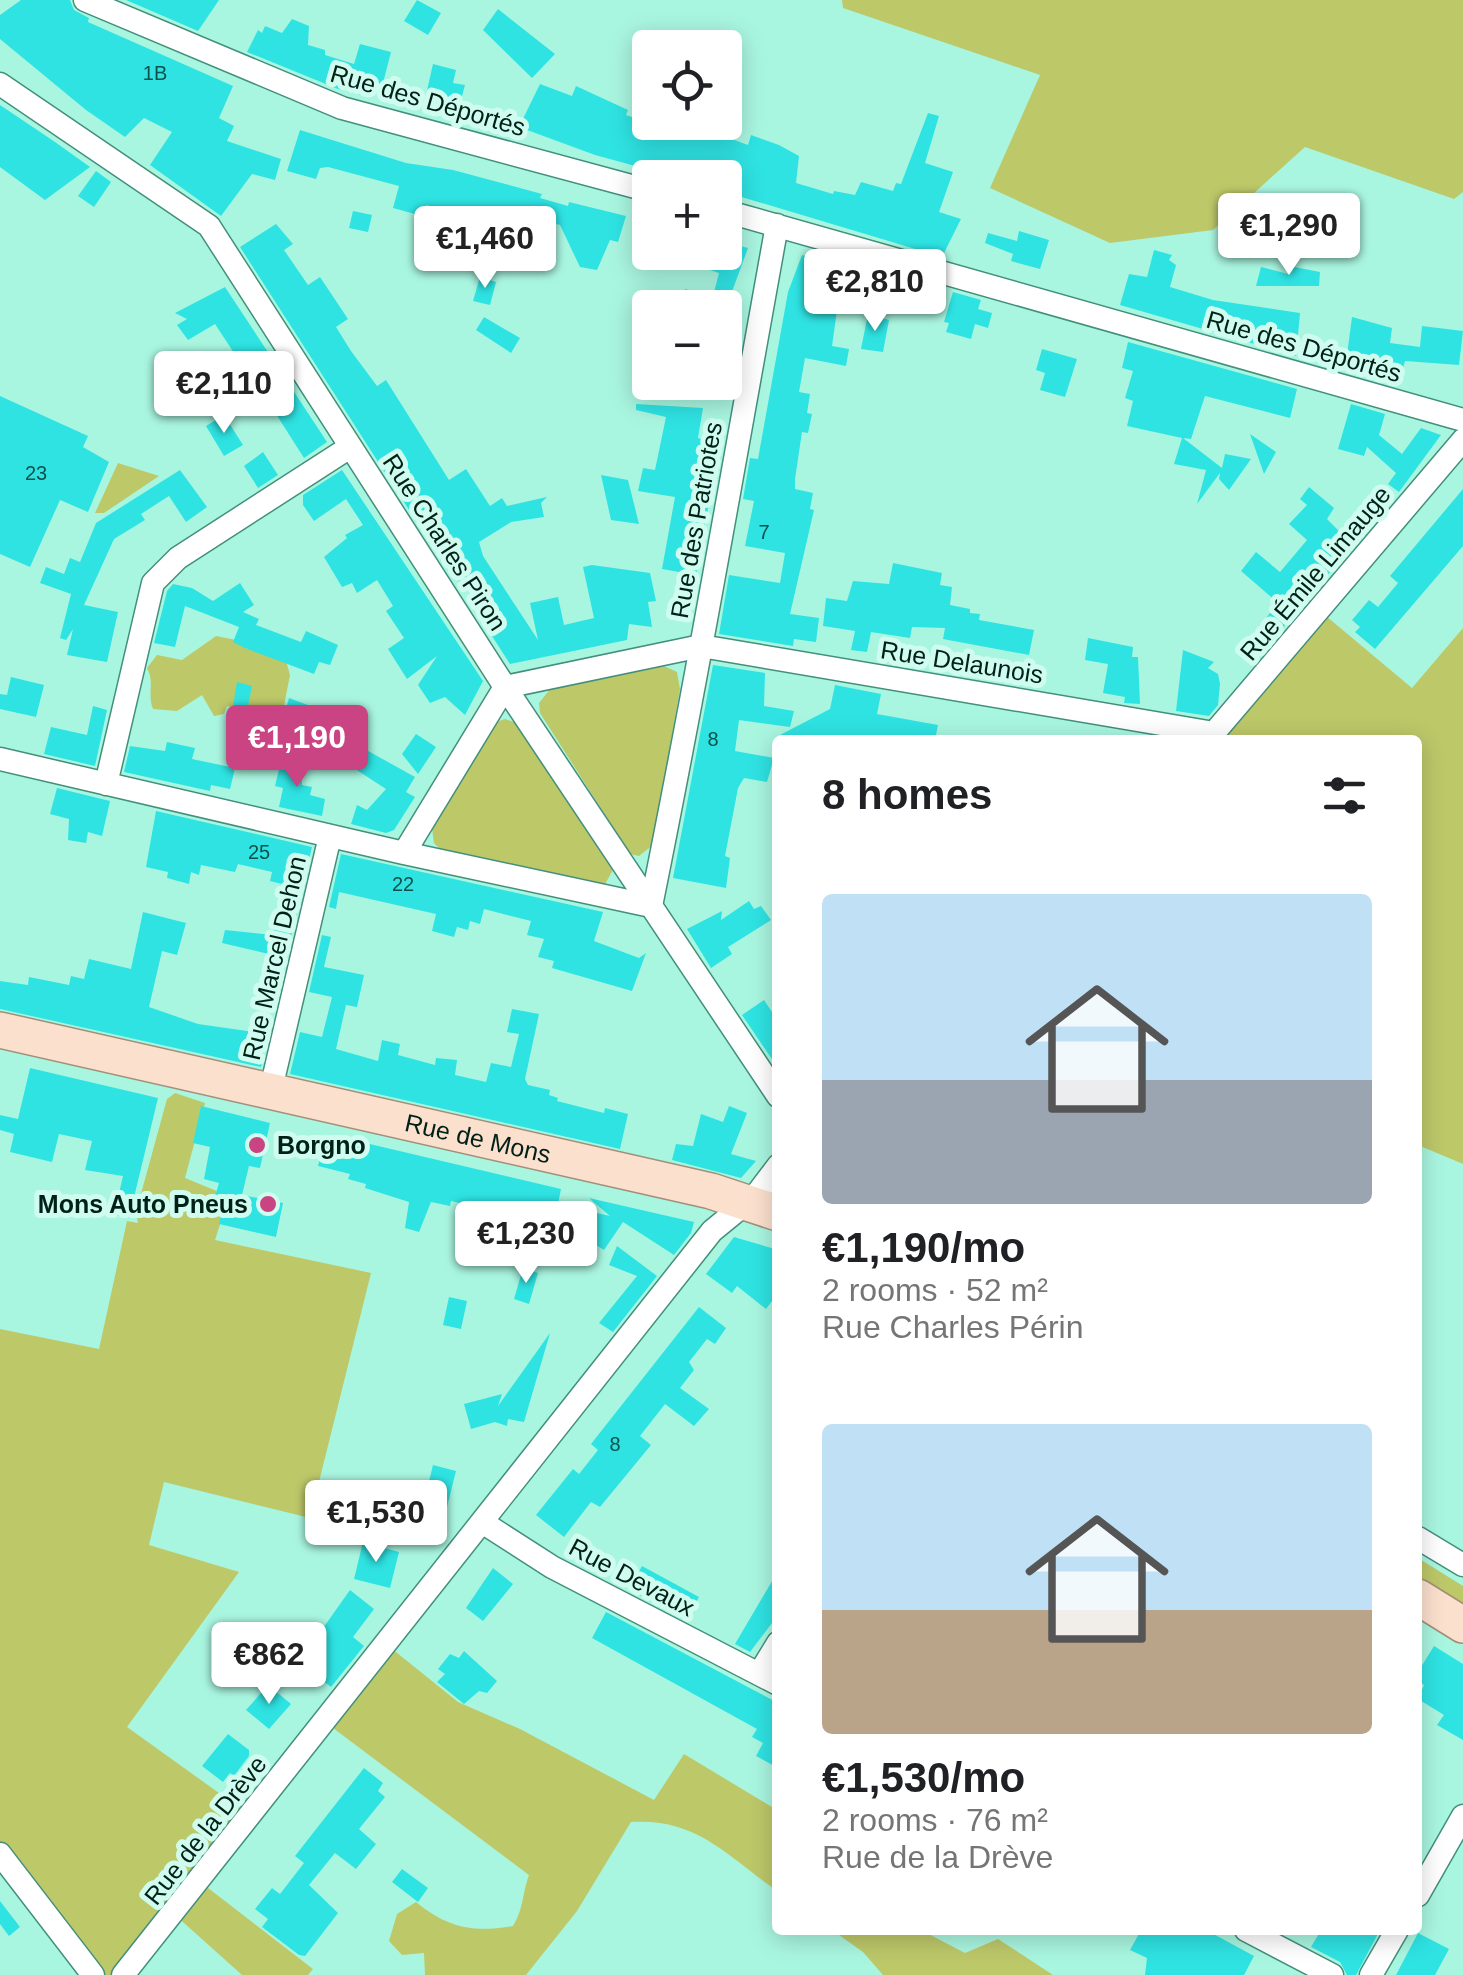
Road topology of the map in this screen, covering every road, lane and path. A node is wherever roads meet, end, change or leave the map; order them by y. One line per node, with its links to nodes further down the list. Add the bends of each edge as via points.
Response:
1 (85, 0): 3 (street, Rue des Déportés, via 342,108)
2 (0, 84): 8 (street, Rue Charles Piron, via 209,226)
3 (632, 186)
4 (742, 216): 5 (street, Rue des Déportés)
5 (777, 225): 6 (street, Rue des Déportés); 9 (street, Rue des Patriotes)
6 (1463, 420)
7 (1463, 440): 12 (street, Rue Émile Limauge)
8 (350, 446): 10 (street, Rue Charles Piron); 14 (street, via 178,558 153,583)
9 (701, 646): 10 (street); 11 (street, Rue Delaunois); 17 (street, Rue des Patriotes)
10 (505, 686): 16 (street); 17 (street, Rue Charles Piron)
11 (1200, 735)
12 (1213, 735)
13 (0, 760): 14 (street)
14 (106, 784): 15 (street)
15 (330, 836): 16 (street); 20 (street, Rue Marcel Dehon)
16 (404, 853): 17 (street)
17 (651, 906): 19 (street, Rue Charles Piron)
18 (0, 1030): 20 (main road, Rue de Mons)
19 (772, 1087)
20 (270, 1093): 22 (main road, Rue de Mons)
21 (772, 1174): 22 (street, Rue de la Drève)
22 (741, 1203): 23 (main road, Rue de Mons); 24 (street, Rue de la Drève)
23 (772, 1211)
24 (482, 1522): 29 (street, Rue Devaux, via 552,1567); 36 (street, Rue de la Drève)
25 (1422, 1540): 26 (street)
26 (1463, 1565)
27 (1422, 1599): 28 (main road)
28 (1463, 1625)
29 (768, 1680)
30 (1463, 1816): 32 (street)
31 (0, 1854): 35 (street)
32 (1422, 1888)
33 (1256, 1935): 37 (street)
34 (1395, 1935): 38 (street)
35 (93, 1975)
36 (124, 1975)
37 (1332, 1975)
38 (1372, 1975)

